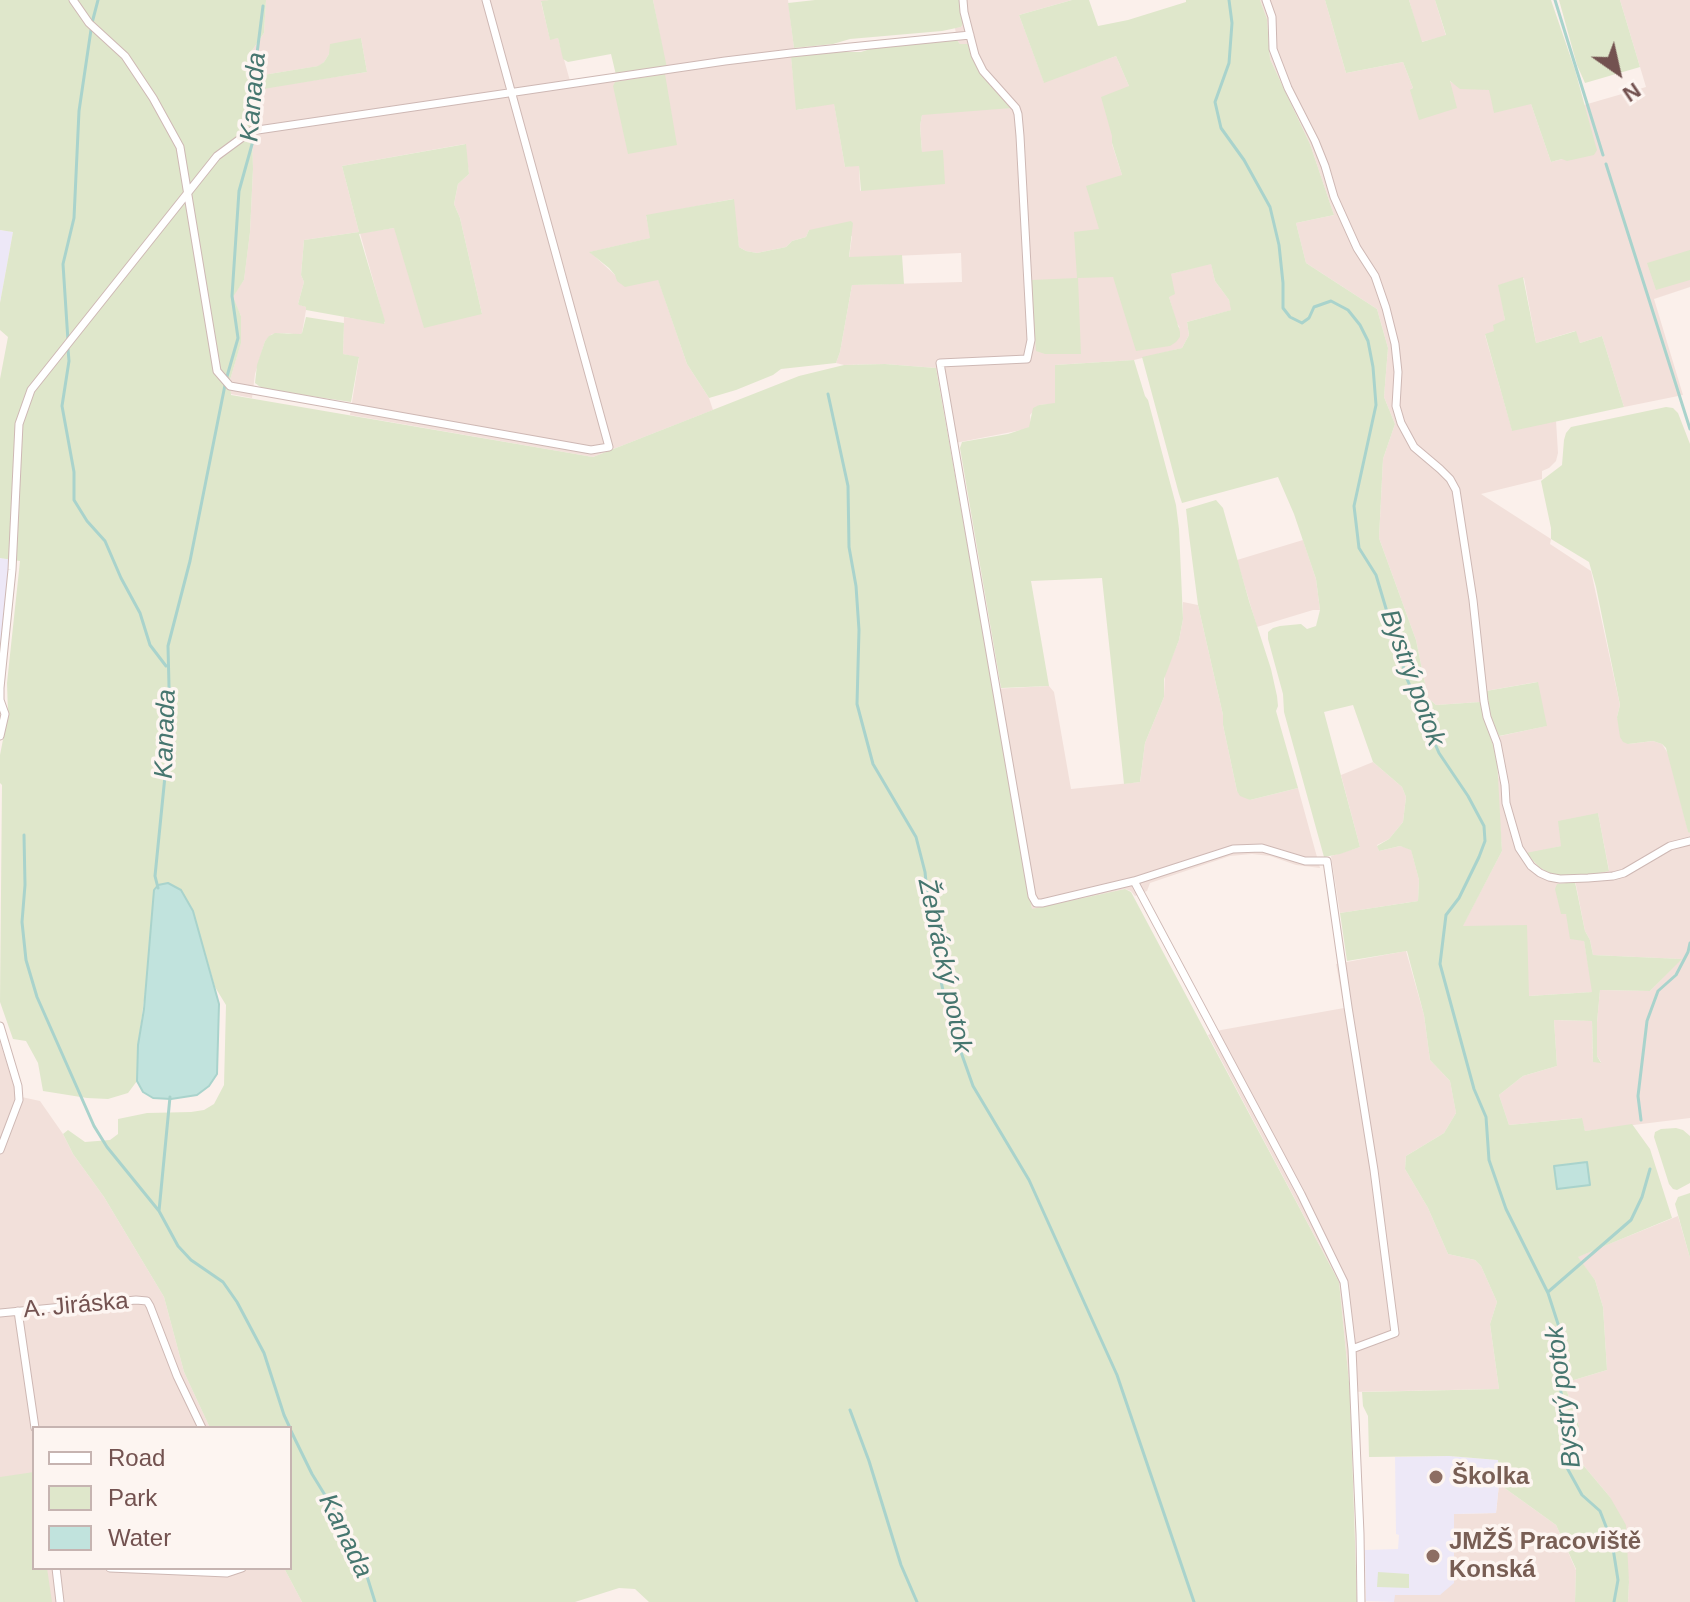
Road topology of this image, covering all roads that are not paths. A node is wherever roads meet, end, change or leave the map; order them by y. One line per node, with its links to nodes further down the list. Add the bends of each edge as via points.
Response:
1 (73, 0): 7 (street, via 125,56 153,98 180,147)
2 (486, 0): 6 (street)
3 (963, 0): 5 (street)
4 (1266, 0): 9 (street, via 1273,49 1288,88 1386,308 1395,344 1401,423 1414,447 1456,490 1484,701 1519,848 1531,866 1549,877 1588,878 1624,873 1670,846)
5 (970, 35): 6 (street, via 739,59); 10 (street, via 983,71 1018,114 1031,340 1027,359 940,363 1032,896 1042,903)
6 (512, 94): 7 (street, via 251,131 217,156); 7 (street, via 609,447 591,450 230,386 217,371)
7 (187, 192): 8 (street, via 31,390 19,424)
8 (0, 736)
9 (1690, 841)
10 (1134, 881): 15 (street, via 1344,1282); 15 (street, via 1233,849 1262,848 1305,861 1327,861 1395,1333)
11 (0, 1026): 12 (street, via 19,1100)
12 (0, 1150)
13 (18, 1311): 14 (street, A. Jiráska); 16 (street); 17 (street, A. Jiráska, via 147,1301)
14 (0, 1313)
15 (1352, 1349): 22 (street)
16 (35, 1426)
17 (201, 1426)
18 (56, 1570): 21 (street)
19 (157, 1570): 20 (street)
20 (236, 1570)
21 (60, 1602)
22 (1361, 1602)

